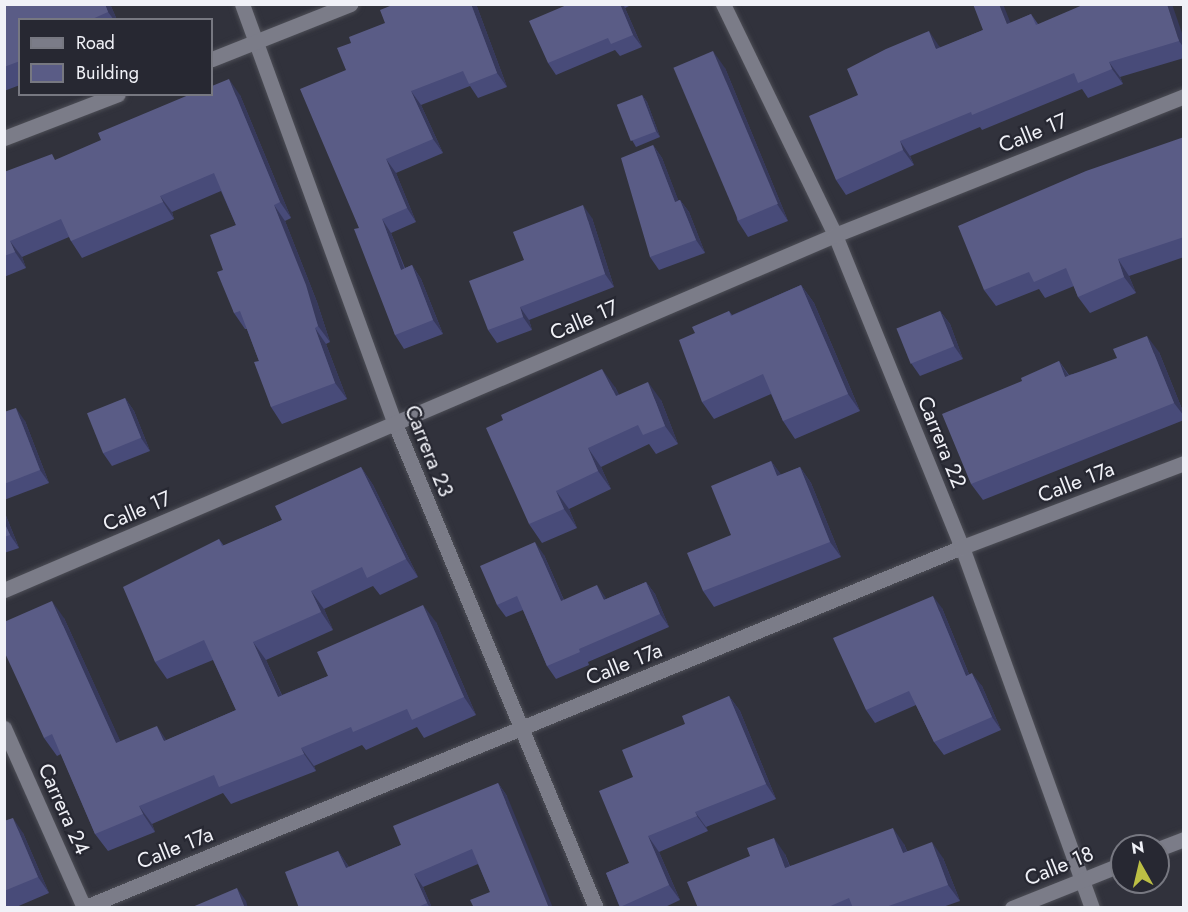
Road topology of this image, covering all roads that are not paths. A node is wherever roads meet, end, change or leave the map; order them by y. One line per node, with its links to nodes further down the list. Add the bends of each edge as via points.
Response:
1 (242, 4): 4 (street, Carrera 23)
2 (350, 4): 4 (street)
3 (723, 4): 9 (street, Carrera 22)
4 (256, 42): 5 (street); 10 (street, Carrera 23)
5 (213, 59)
6 (113, 96): 8 (street)
7 (1184, 96): 9 (street, Calle 17)
8 (4, 138)
9 (835, 235): 10 (street, Calle 17); 12 (street, Carrera 22)
10 (394, 424): 13 (street, Calle 17); 15 (street, Carrera 23)
11 (1184, 463): 12 (street, Calle 17a)
12 (962, 547): 15 (street, Calle 17a); 19 (street, Carrera 22)
13 (4, 590)
14 (4, 728): 20 (street, Carrera 24)
15 (524, 728): 20 (street, Calle 17a); 21 (street, Carrera 23)
16 (1184, 838): 17 (street)
17 (1170, 844)
18 (1110, 869): 19 (street, Calle 18)
19 (1080, 881): 22 (street, Calle 18); 23 (street, Carrera 22)
20 (84, 907)
21 (596, 908)
22 (1012, 908)
23 (1092, 908)

